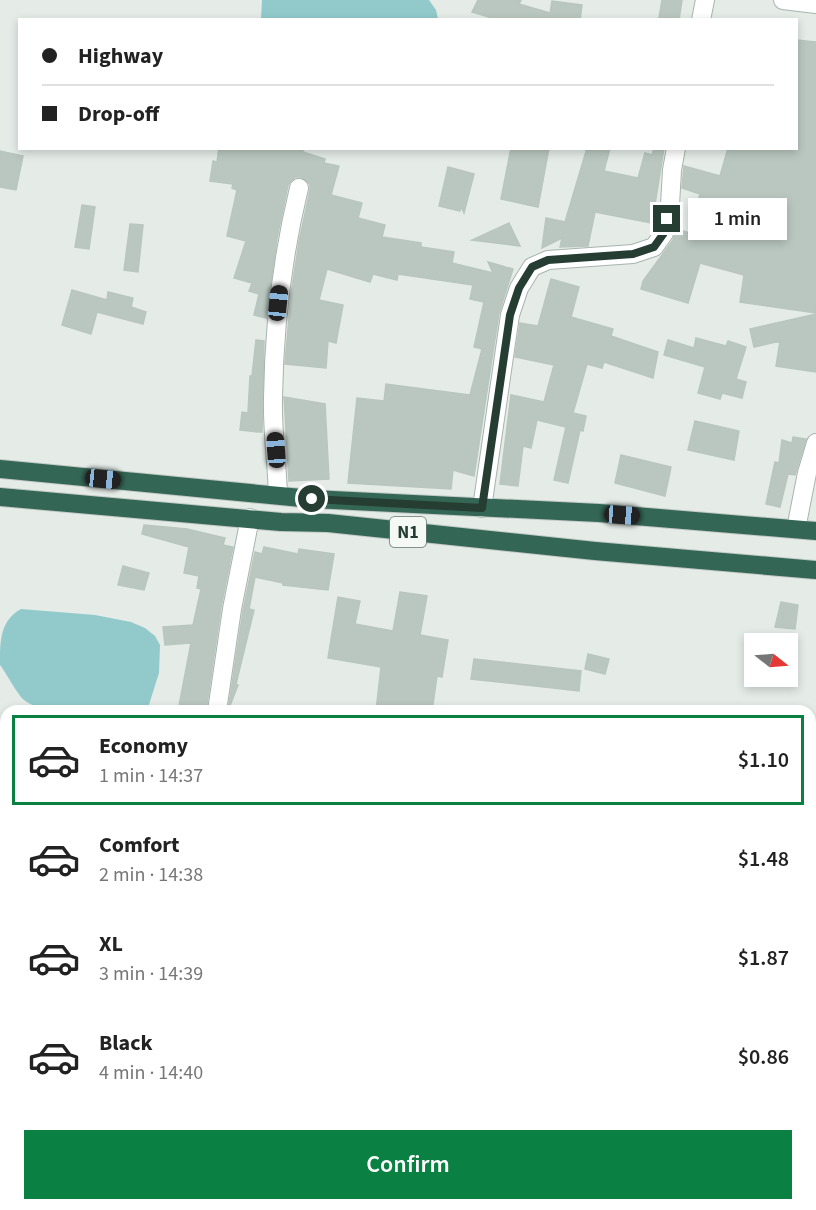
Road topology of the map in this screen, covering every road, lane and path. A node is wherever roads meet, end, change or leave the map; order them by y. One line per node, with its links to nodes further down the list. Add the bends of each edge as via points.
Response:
1 (705, 0): 4 (street)
2 (783, 0): 3 (street)
3 (816, 4)
4 (701, 18)
5 (676, 150): 11 (street, via 664,233 654,247 633,254 548,260 532,267 519,288 510,315)
6 (299, 188): 9 (street, via 282,263 278,303 273,400)
7 (816, 443): 13 (street)
8 (0, 469): 9 (highway, N1)
9 (278, 495): 11 (highway, N1)
10 (0, 497): 12 (highway, N1)
11 (482, 508): 13 (highway, N1)
12 (250, 518): 15 (highway, N1); 16 (street)
13 (796, 529): 14 (highway, N1)
14 (816, 531)
15 (816, 570)
16 (218, 705)

